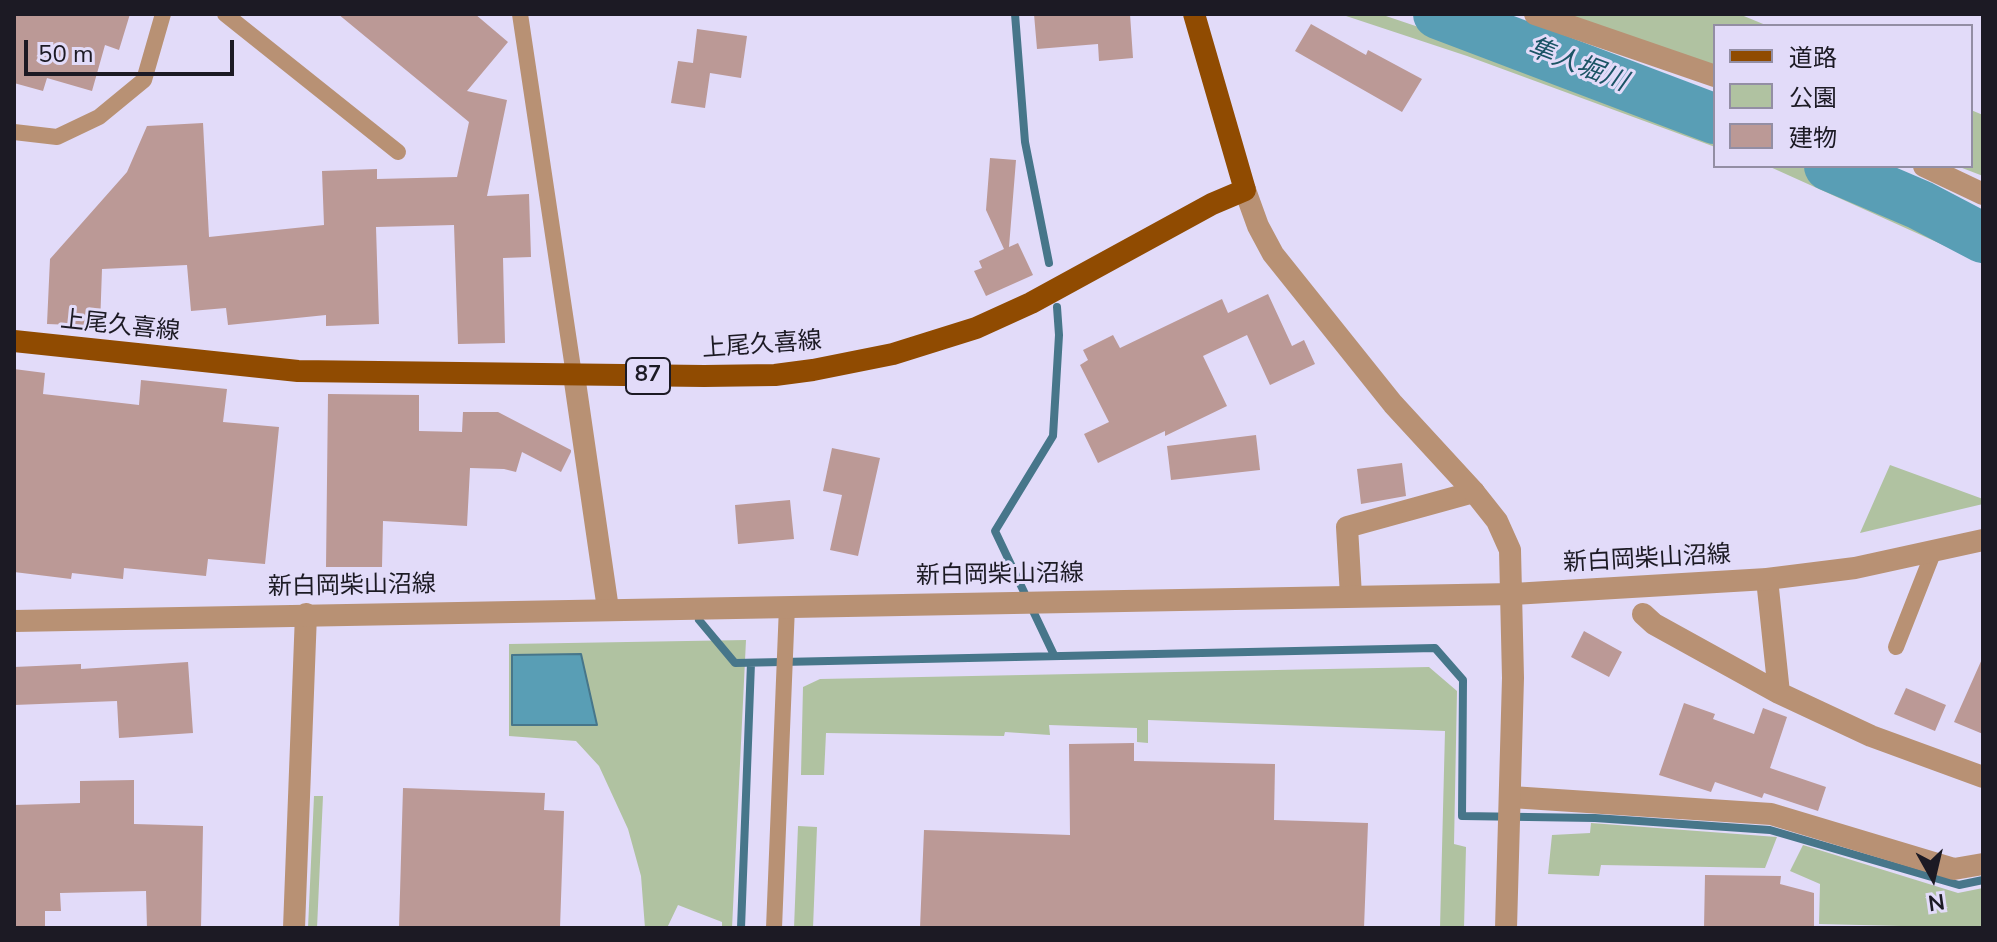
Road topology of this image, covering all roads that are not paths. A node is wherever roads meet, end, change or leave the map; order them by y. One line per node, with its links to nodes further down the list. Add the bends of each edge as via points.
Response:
1 (163, 14): 7 (lane, via 144,80 99,117 57,137)
2 (225, 14): 8 (lane)
3 (520, 14): 13 (lane)
4 (1194, 14): 10 (main road)
5 (1535, 14): 6 (street)
6 (1713, 75)
7 (14, 132)
8 (398, 152)
9 (1928, 168): 11 (street)
10 (1245, 190): 13 (main road, 上尾久喜線 / 87, via 1031,303 976,328 893,354 775,375); 14 (street, via 1258,226 1283,266 1393,404)
11 (1983, 194)
12 (14, 341): 13 (main road, 上尾久喜線 / 87, via 298,371)
13 (574, 375): 21 (street)
14 (1474, 492): 18 (street, via 1505,536); 19 (street, via 1347,527)
15 (1983, 540): 16 (street, 新白岡柴山沼線)
16 (1933, 553): 17 (street, 新白岡柴山沼線); 25 (lane)
17 (1767, 579): 18 (street, 新白岡柴山沼線); 26 (street)
18 (1513, 594): 19 (street, 新白岡柴山沼線); 28 (street)
19 (1351, 596): 20 (street, 新白岡柴山沼線)
20 (787, 606): 21 (street, 新白岡柴山沼線); 31 (lane)
21 (608, 609): 22 (street, 新白岡柴山沼線)
22 (306, 614): 24 (street, 新白岡柴山沼線); 30 (street)
23 (1643, 614): 26 (street)
24 (14, 621)
25 (1896, 647)
26 (1779, 693): 27 (street, via 1871,736)
27 (1983, 777)
28 (1511, 797): 29 (street, via 1771,814 1954,869); 32 (street)
29 (1983, 864)
30 (294, 928)
31 (774, 928)
32 (1506, 928)

